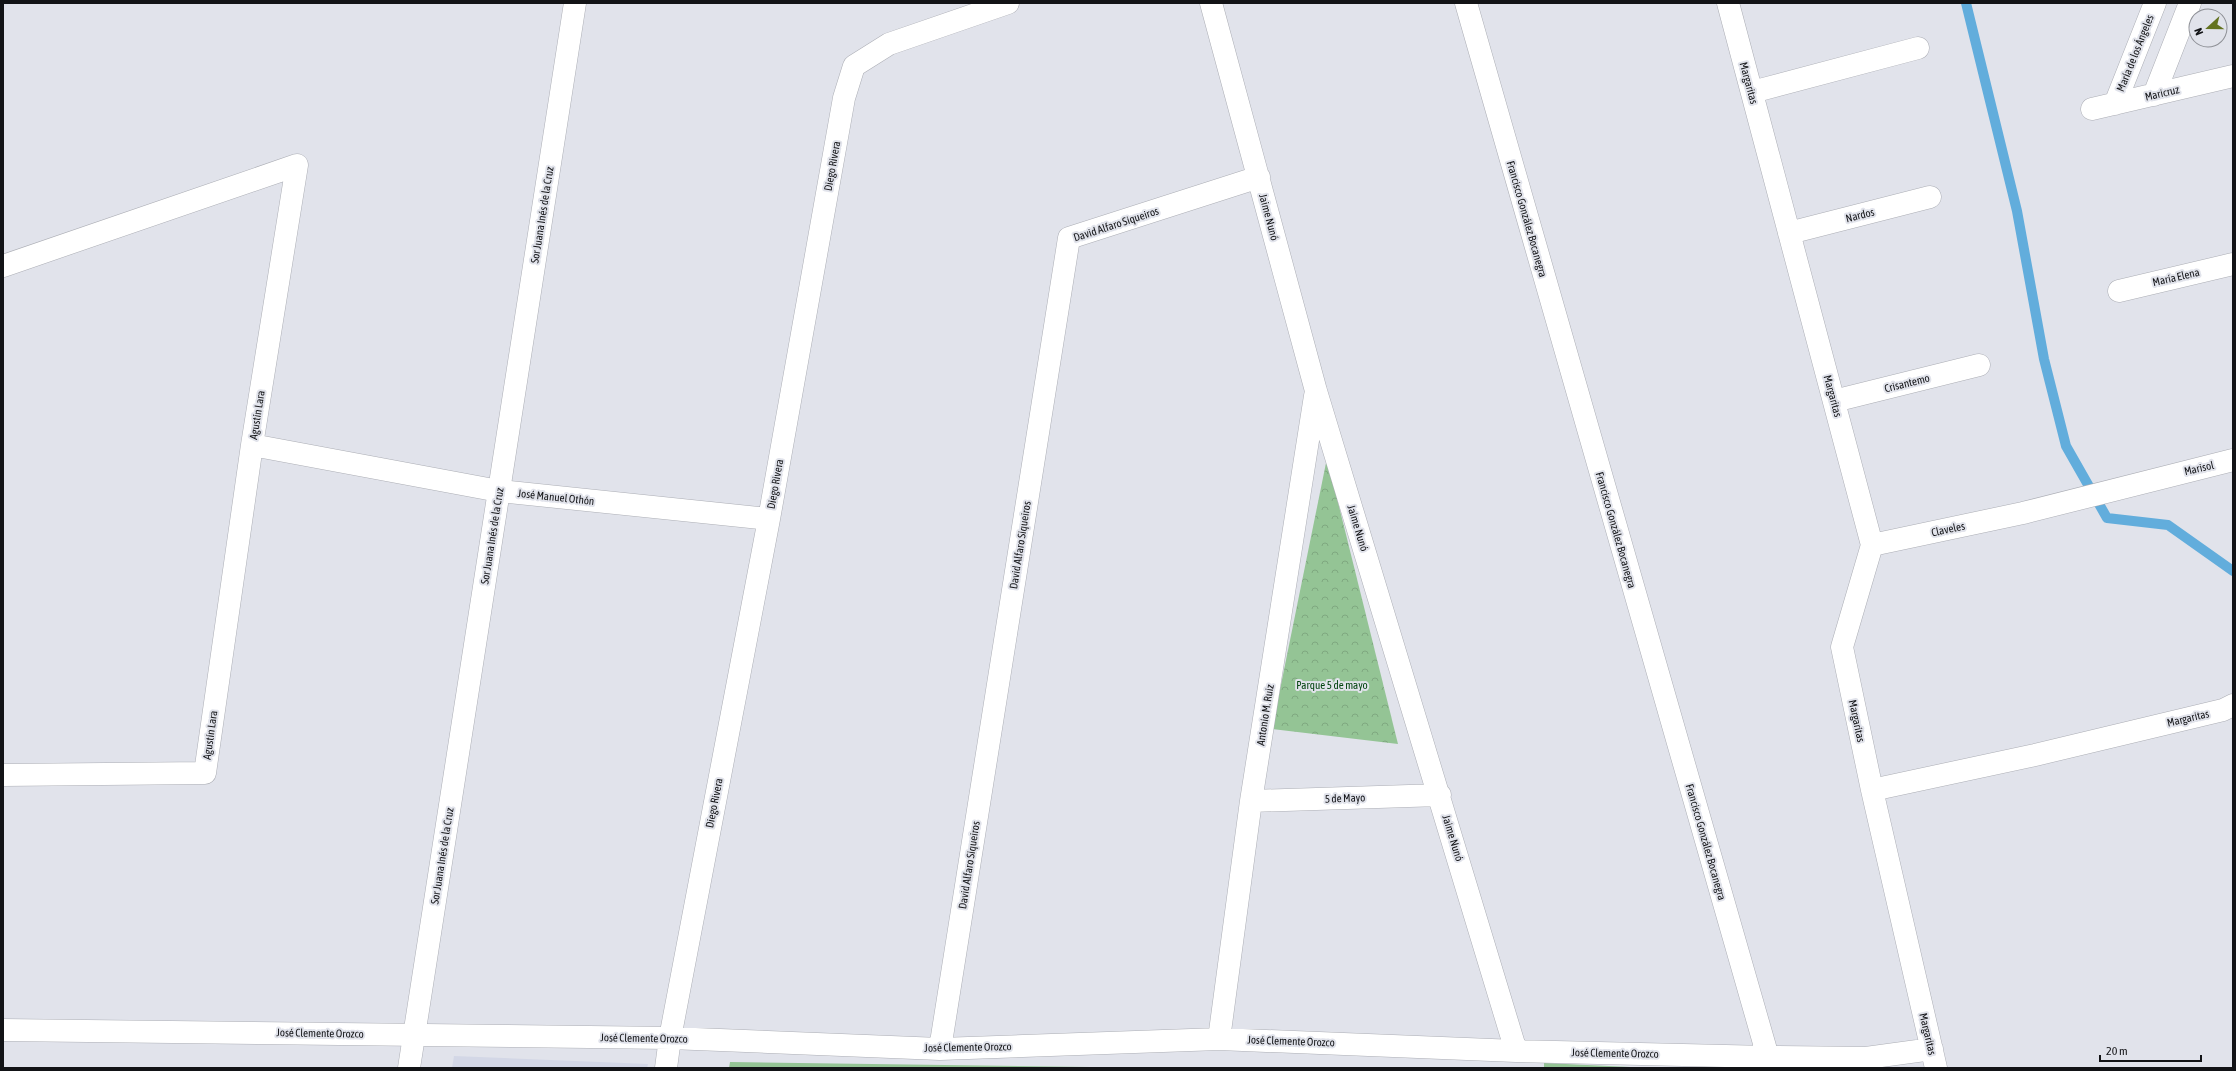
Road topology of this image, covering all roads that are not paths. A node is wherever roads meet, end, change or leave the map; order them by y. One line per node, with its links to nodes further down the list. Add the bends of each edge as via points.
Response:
1 (575, 3): 25 (street, Sor Juana Inés de la Cruz)
2 (1008, 3): 27 (street, Diego Rivera, via 889,44 854,66 844,98)
3 (1211, 3): 14 (street, Jaime Nunó)
4 (1466, 3): 40 (street, Francisco González Bocanegra)
5 (1728, 3): 10 (street, Margaritas)
6 (2155, 3): 12 (street, María de los Ángeles)
7 (2190, 3): 11 (street)
8 (1918, 48): 10 (street)
9 (2233, 76): 11 (street, Maricruz)
10 (1752, 92): 16 (street, Margaritas)
11 (2154, 95): 12 (street, Maricruz)
12 (2115, 104): 13 (street, Maricruz)
13 (2092, 109)
14 (1259, 177): 21 (street, Jaime Nunó); 38 (street, David Alfaro Siqueiros, via 1069,238)
15 (1930, 197): 16 (street, Nardos)
16 (1789, 233): 22 (street, Margaritas)
17 (2233, 264): 19 (street, María Elena)
18 (3, 266): 23 (street, Agustín Lara, via 297,165)
19 (2118, 291)
20 (1979, 365): 22 (street, Crisantemo)
21 (1316, 391): 32 (street, Jaime Nunó); 33 (street, Antonio M. Ruiz)
22 (1834, 401): 28 (street, Margaritas)
23 (252, 445): 25 (street, José Manuel Othón); 30 (street, Agustín Lara, via 205,773)
24 (2233, 460): 26 (street, Marisol)
25 (499, 491): 27 (street, José Manuel Othón); 35 (street, Sor Juana Inés de la Cruz)
26 (2023, 513): 28 (street, Claveles)
27 (768, 519): 36 (street, Diego Rivera)
28 (1872, 545): 31 (street, Margaritas, via 1842,647)
29 (2230, 712): 31 (street, Margaritas)
30 (3, 776)
31 (1872, 790): 41 (street, Margaritas)
32 (1440, 795): 33 (street, 5 de Mayo); 39 (street, Jaime Nunó)
33 (1251, 801): 37 (street, Antonio M. Ruiz)
34 (3, 1030): 35 (street, José Clemente Orozco)
35 (414, 1034): 36 (street, José Clemente Orozco); 43 (street, Sor Juana Inés de la Cruz)
36 (670, 1038): 38 (street, José Clemente Orozco); 44 (street, Diego Rivera)
37 (1219, 1038): 38 (street, José Clemente Orozco); 39 (street, José Clemente Orozco)
38 (940, 1049)
39 (1516, 1051): 40 (street, José Clemente Orozco)
40 (1768, 1057): 42 (street, José Clemente Orozco)
41 (1934, 1059): 42 (street, José Clemente Orozco)
42 (1867, 1063)
43 (409, 1068)
44 (666, 1068)

